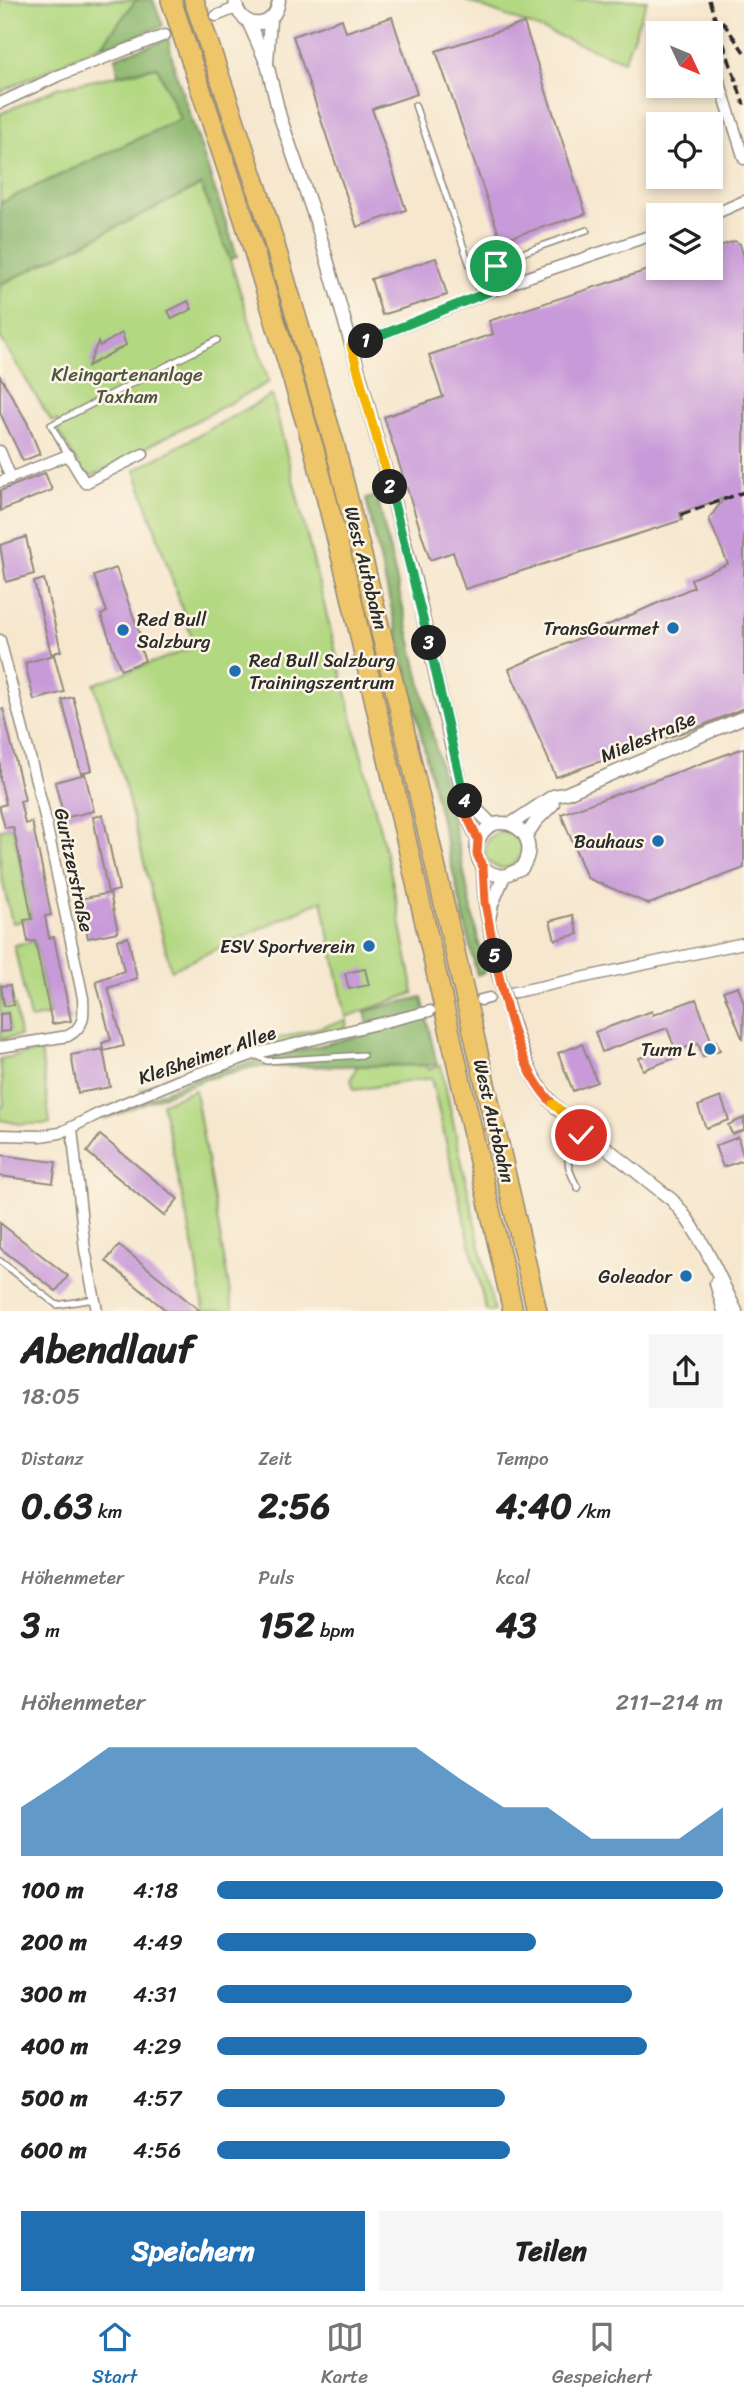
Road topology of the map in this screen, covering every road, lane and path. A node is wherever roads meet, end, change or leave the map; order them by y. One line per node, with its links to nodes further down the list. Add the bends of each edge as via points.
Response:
1 (171, 0): 50 (highway, West Autobahn, via 244,219 321,475)
2 (194, 0): 51 (highway, West Autobahn, via 264,208 338,457)
3 (279, 0): 6 (street)
4 (236, 4): 5 (street); 7 (street)
5 (216, 16)
6 (270, 19): 7 (street); 9 (street)
7 (248, 21): 9 (street)
8 (165, 34): 11 (street)
9 (267, 64): 20 (street)
10 (723, 93): 13 (street)
11 (0, 103)
12 (415, 105): 18 (lane)
13 (744, 159)
14 (744, 201): 15 (street)
15 (723, 210)
16 (587, 230): 18 (lane, via 502,260)
17 (646, 237): 18 (street)
18 (485, 293): 20 (street)
19 (217, 340): 23 (lane, via 51,425)
20 (351, 346): 28 (street, via 415,581)
21 (0, 451): 24 (street)
22 (143, 454): 23 (street, via 85,483)
23 (68, 455): 24 (street)
24 (5, 480)
25 (0, 639): 39 (street, Guritzerstraße, via 46,820 84,1016 78,1030 68,1036)
26 (744, 717): 27 (street, Mielestraße)
27 (567, 793): 29 (street, Mielestraße, via 553,796); 31 (street, Mielestraße, via 546,809)
28 (464, 797): 30 (street); 32 (street)
29 (511, 824): 30 (street); 31 (street)
30 (492, 825): 32 (street)
31 (526, 836): 34 (street, via 526,862 517,872)
32 (478, 839): 33 (street, via 477,854)
33 (483, 867): 34 (street); 35 (street)
34 (504, 876): 35 (street)
35 (489, 919): 43 (street, bridge, via 498,973 526,1064 560,1111)
36 (744, 943): 37 (street)
37 (511, 993)
38 (430, 1011): 40 (street, Kleßheimer Allee)
39 (0, 1047)
40 (254, 1054): 41 (lane, via 267,1061); 42 (street, Kleßheimer Allee, via 177,1081)
41 (363, 1055)
42 (72, 1128): 44 (street, Kleßheimer Allee, via 40,1136); 48 (street)
43 (584, 1130): 45 (lane, via 571,1147 568,1162); 46 (street, via 672,1200 694,1227)
44 (0, 1135)
45 (578, 1188)
46 (710, 1259): 52 (street); 53 (street)
47 (0, 1261): 48 (lane, via 57,1305)
48 (94, 1299): 49 (street)
49 (97, 1311)
50 (513, 1311)
51 (537, 1311)
52 (724, 1311)
53 (736, 1311)

